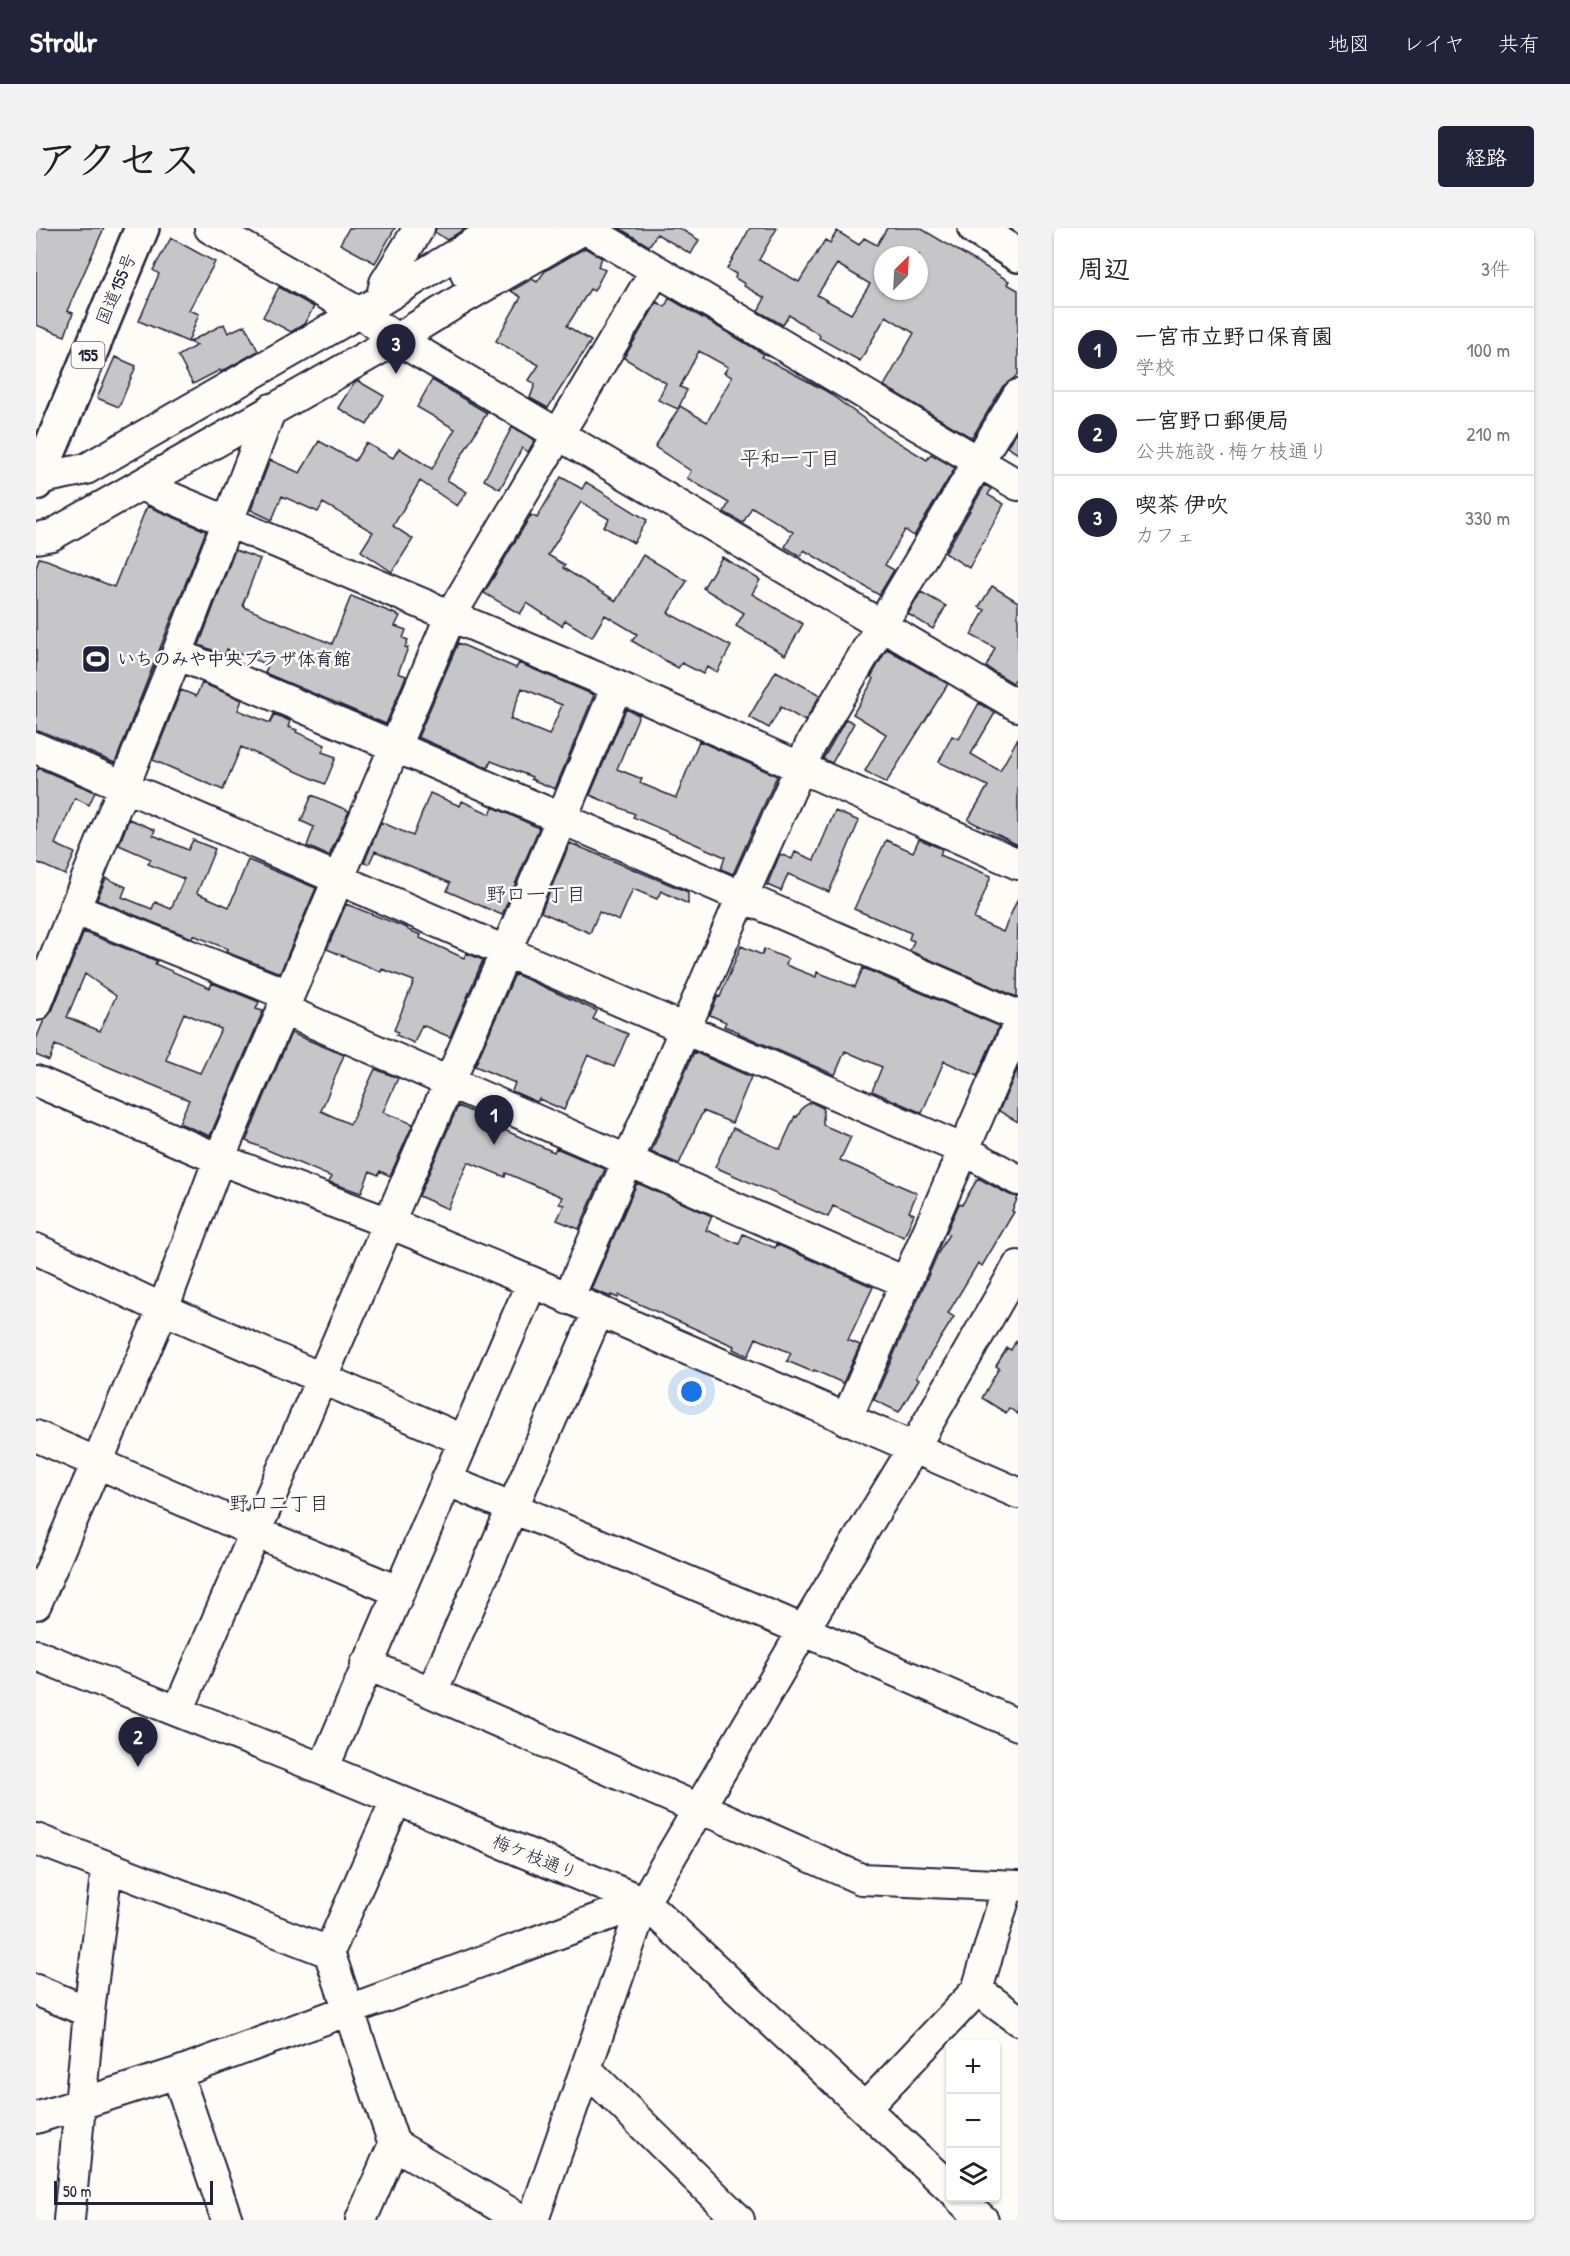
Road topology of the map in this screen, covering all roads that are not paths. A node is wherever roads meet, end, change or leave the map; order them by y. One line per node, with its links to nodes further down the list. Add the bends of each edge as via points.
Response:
1 (142, 228): 14 (main road, 国道155号 / 155)
2 (210, 228): 10 (street)
3 (419, 228): 10 (street, via 385,283)
4 (499, 228): 10 (street)
5 (540, 228): 10 (street)
6 (585, 228): 9 (street); 10 (street, via 462,299)
7 (975, 228): 8 (main road)
8 (1018, 255)
9 (656, 270): 13 (street); 15 (street)
10 (379, 320): 12 (street); 13 (street); 16 (street, via 86,469)
11 (1018, 395): 15 (street)
12 (271, 409): 17 (street); 19 (street)
13 (558, 434): 21 (street); 22 (street)
14 (44, 437): 16 (main road, 国道155号 / 155)
15 (978, 461): 18 (street); 22 (street)
16 (37, 481)
17 (141, 485): 19 (street); 20 (street, via 52,535)
18 (1018, 485)
19 (229, 521): 21 (street); 23 (street)
20 (36, 538)
21 (451, 615): 24 (street); 26 (street)
22 (882, 626): 25 (street); 28 (street)
23 (177, 654): 26 (street); 29 (street)
24 (617, 686): 28 (street); 30 (street)
25 (1018, 706)
26 (394, 746): 30 (street); 32 (street)
27 (36, 748): 29 (street)
28 (801, 768): 31 (street); 33 (street)
29 (122, 786): 32 (street); 34 (street)
30 (561, 819): 33 (street); 35 (street)
31 (1018, 864)
32 (338, 878): 35 (street); 36 (street)
33 (742, 897): 38 (street); 40 (street)
34 (74, 909): 36 (street); 37 (street)
35 (506, 951): 40 (street); 42 (street)
36 (285, 1002): 42 (street); 44 (street)
37 (36, 1005)
38 (1018, 1016)
39 (1018, 1025): 43 (street)
40 (686, 1029): 43 (street); 45 (street)
41 (36, 1081): 44 (street)
42 (448, 1081): 45 (street); 47 (street)
43 (964, 1150): 46 (street); 51 (street)
44 (219, 1159): 47 (street); 53 (street)
45 (628, 1162): 51 (street); 52 (street)
46 (1018, 1180)
47 (389, 1223): 50 (street); 55 (street)
48 (36, 1249): 53 (street)
49 (1018, 1266): 59 (street)
50 (532, 1282): 52 (street); 58 (street)
51 (905, 1282): 56 (street)
52 (568, 1299): 54 (street)
53 (163, 1309): 55 (street); 60 (street)
54 (598, 1312): 56 (street); 63 (street)
55 (322, 1379): 58 (street); 64 (street)
56 (846, 1420): 59 (street)
57 (36, 1436): 60 (street)
58 (462, 1440): 61 (street)
59 (913, 1449): 62 (street); 67 (street)
60 (98, 1462): 64 (street); 66 (street)
61 (447, 1480): 63 (street); 65 (street)
62 (1018, 1493)
63 (513, 1509): 67 (street); 70 (street)
64 (255, 1532): 65 (street); 71 (street)
65 (398, 1591): 69 (street)
66 (36, 1604)
67 (803, 1631): 72 (street); 75 (street)
68 (36, 1655): 71 (street, 梅ケ枝通り)
69 (366, 1664): 70 (street); 73 (street)
70 (432, 1692): 75 (street)
71 (178, 1711): 73 (street, 梅ケ枝通り)
72 (1018, 1725)
73 (323, 1769): 74 (street, 梅ケ枝通り)
74 (396, 1800): 79 (street, 梅ケ枝通り); 80 (street)
75 (699, 1809): 78 (street, via 861,1879); 79 (street)
76 (36, 1839): 77 (street)
77 (107, 1867): 80 (street); 84 (street)
78 (1013, 1886): 82 (street)
79 (644, 1902): 83 (street); 86 (street); 89 (street, 梅ケ枝通り)
80 (329, 1952): 83 (street)
81 (36, 1990): 84 (street)
82 (977, 1990): 85 (street); 89 (street)
83 (349, 2010): 87 (street); 91 (street)
84 (89, 2012): 88 (street)
85 (1018, 2020)
86 (586, 2069): 98 (street); 99 (street)
87 (177, 2073): 88 (street); 95 (street)
88 (81, 2105): 90 (street); 94 (street)
89 (865, 2108): 92 (street, 梅ケ枝通り)
90 (36, 2118)
91 (394, 2144): 96 (street); 97 (street)
92 (946, 2184)
93 (963, 2202): 100 (street)
94 (69, 2220)
95 (227, 2220)
96 (361, 2220)
97 (522, 2220)
98 (532, 2220)
99 (739, 2220)
100 (983, 2220)

